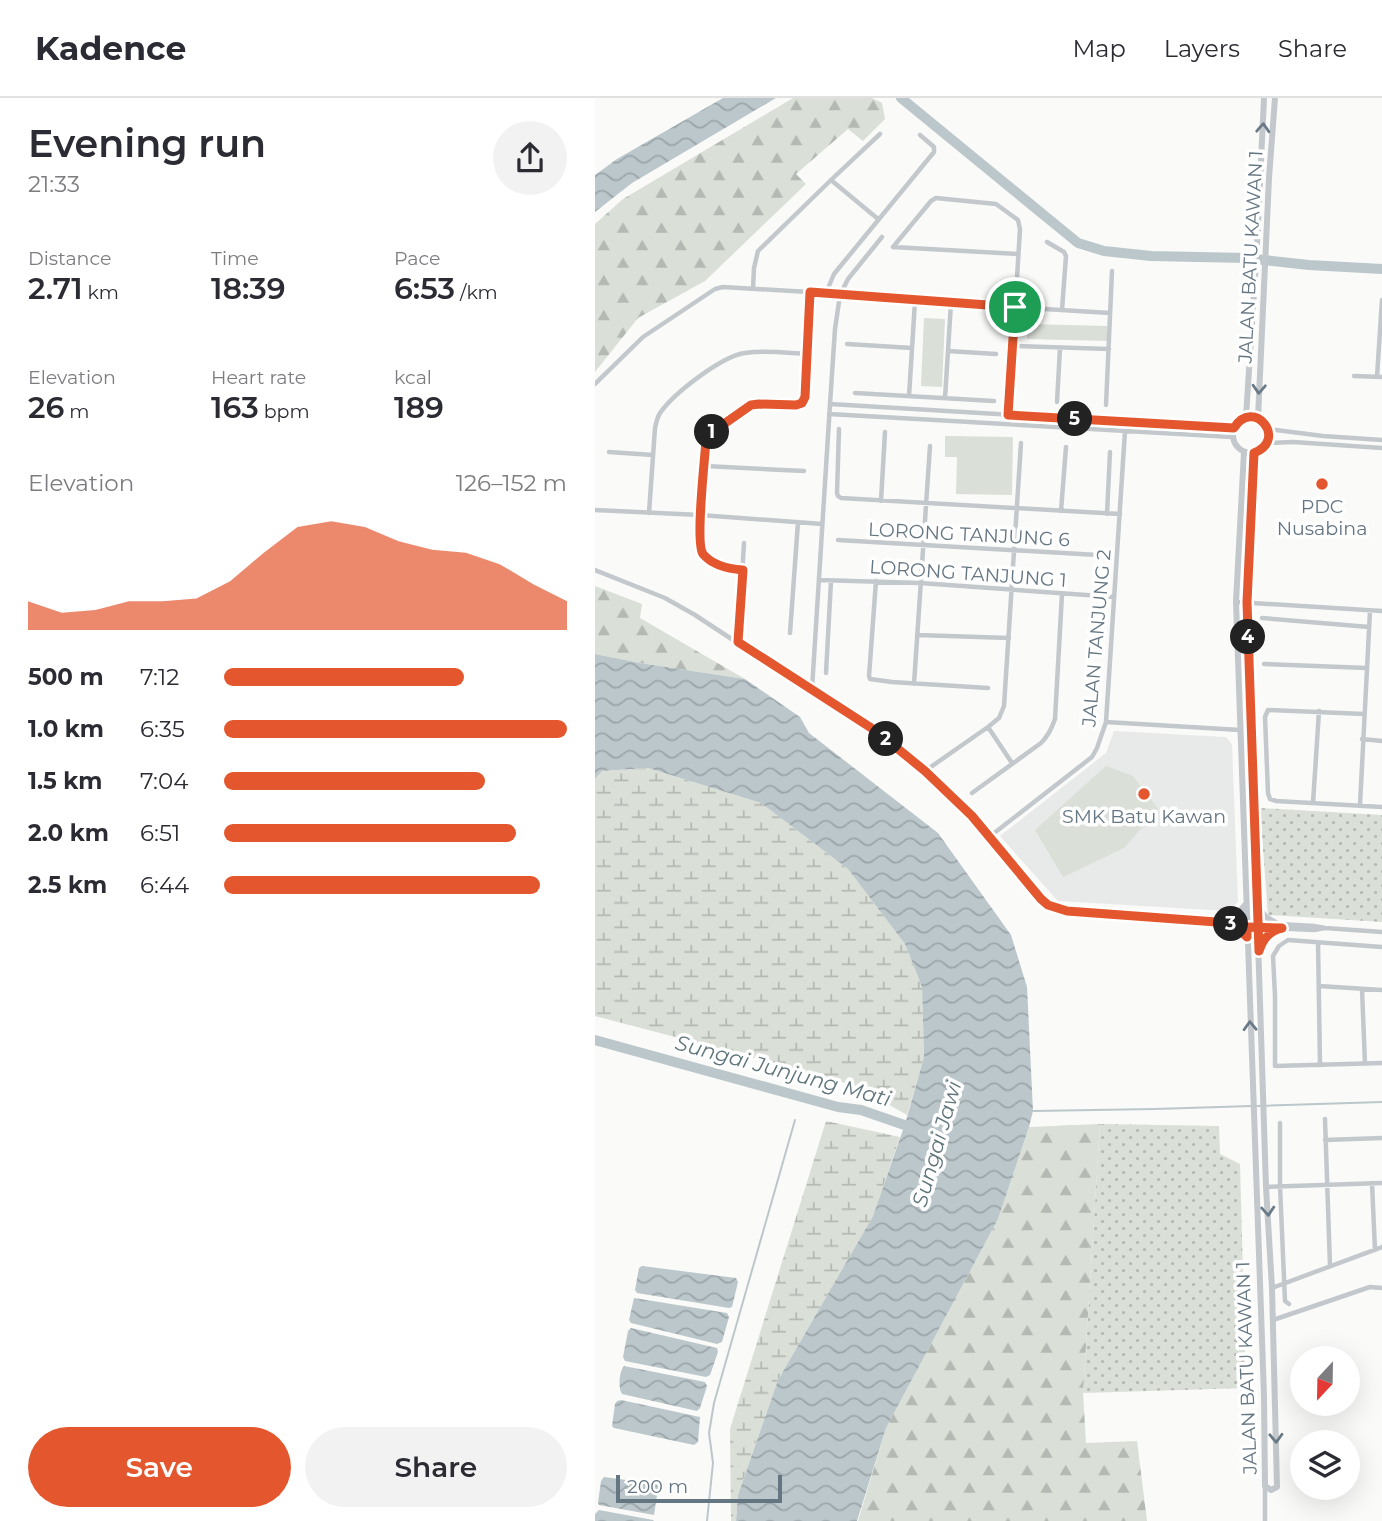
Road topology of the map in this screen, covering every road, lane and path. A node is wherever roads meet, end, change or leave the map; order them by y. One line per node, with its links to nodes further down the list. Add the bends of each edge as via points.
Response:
1 (1264, 98): 41 (street, JALAN BATU KAWAN 1, one-way to 1)
2 (1275, 98): 42 (street, JALAN BATU KAWAN 1, one-way to 42)
3 (880, 134): 5 (street)
4 (920, 135): 6 (street, via 935,150)
5 (831, 180): 6 (street); 11 (street, via 758,251)
6 (878, 219): 13 (street, via 834,274)
7 (882, 237): 14 (street)
8 (1047, 242): 19 (street, via 1066,256)
9 (1018, 254): 9 (street, via 1018,220 996,204 938,198 893,247); 18 (street)
10 (1112, 271): 20 (street)
11 (753, 288): 12 (street); 31 (street, via 715,289 643,337)
12 (810, 292): 13 (street); 27 (street)
13 (826, 293): 14 (street)
14 (840, 295): 16 (street); 37 (street)
15 (1382, 300): 30 (street)
16 (915, 301): 17 (street); 23 (street)
17 (951, 303): 18 (street); 26 (street)
18 (1015, 307): 19 (street); 22 (street)
19 (1062, 310): 20 (street)
20 (1110, 313): 25 (street)
21 (846, 344): 23 (street)
22 (1013, 346): 24 (street); 40 (street)
23 (912, 348): 33 (street)
24 (1060, 348): 25 (street); 36 (street)
25 (1109, 349): 38 (street)
26 (948, 351): 28 (street); 34 (street)
27 (807, 354): 60 (street, via 748,352 724,360 661,411); 61 (street, via 802,403 746,407 708,436)
28 (996, 354)
29 (1354, 376): 30 (street)
30 (1379, 377)
31 (595, 384)
32 (855, 393): 33 (street)
33 (909, 396): 34 (street)
34 (945, 398): 35 (street)
35 (994, 401)
36 (1057, 402)
37 (829, 404): 39 (street); 40 (street)
38 (1106, 405)
39 (829, 414): 43 (street); 73 (street)
40 (1008, 415): 43 (street); 44 (street)
41 (1246, 417): 42 (street); 44 (street)
42 (1258, 418): 46 (street)
43 (1008, 424): 47 (street)
44 (1234, 428): 49 (street)
45 (839, 429): 63 (street, via 838,496)
46 (1268, 429): 50 (street); 52 (street)
47 (1125, 431): 49 (street); 70 (street, JALAN TANJUNG 2)
48 (885, 432): 63 (street)
49 (1232, 438): 58 (street)
50 (1382, 440)
51 (1021, 443): 65 (street)
52 (1267, 443): 55 (street); 59 (street)
53 (930, 446): 64 (street)
54 (1066, 447): 67 (street)
55 (1382, 448)
56 (609, 452): 60 (street)
57 (1110, 452): 69 (street)
58 (1244, 452): 59 (street); 88 (street, JALAN BATU KAWAN 1)
59 (1254, 453): 89 (street, JALAN BATU KAWAN 1)
60 (653, 455): 68 (street)
61 (705, 466): 62 (street); 71 (street)
62 (804, 471)
63 (881, 501): 64 (street)
64 (926, 503): 65 (street); 76 (street)
65 (1017, 509): 67 (street); 77 (street)
66 (595, 510): 68 (street)
67 (1061, 511): 69 (street)
68 (649, 513): 71 (street)
69 (1107, 514): 70 (street)
70 (1120, 514): 87 (street, JALAN TANJUNG 2)
71 (701, 515): 72 (street); 80 (street, via 704,555)
72 (798, 522): 73 (street); 94 (street)
73 (822, 524): 81 (street)
74 (838, 540): 76 (street, LORONG TANJUNG 6)
75 (744, 543): 80 (street)
76 (923, 545): 77 (street, LORONG TANJUNG 6); 84 (street)
77 (1014, 550): 78 (street, LORONG TANJUNG 6); 85 (street)
78 (1098, 555)
79 (595, 570): 97 (street, via 665,598)
80 (743, 570): 97 (street)
81 (819, 580): 82 (street, LORONG TANJUNG 1); 103 (street)
82 (831, 581): 83 (street, LORONG TANJUNG 1); 100 (street)
83 (876, 581): 84 (street, LORONG TANJUNG 1); 101 (street, via 869,676 873,681)
84 (920, 583): 85 (street, LORONG TANJUNG 1); 95 (street)
85 (1012, 590): 86 (street, LORONG TANJUNG 1); 96 (street)
86 (1062, 594): 87 (street, LORONG TANJUNG 1); 111 (street, via 1055,719 1048,736)
87 (1114, 597): 106 (street, JALAN TANJUNG 2)
88 (1236, 602): 89 (street); 108 (street, JALAN BATU KAWAN 1)
89 (1247, 602): 90 (street); 119 (street, JALAN BATU KAWAN 1)
90 (1370, 611): 91 (street); 93 (street)
91 (1382, 611)
92 (1262, 618): 93 (street)
93 (1369, 627): 99 (street)
94 (790, 633)
95 (917, 635): 96 (street); 101 (street)
96 (1009, 638): 107 (street, via 1004,706)
97 (738, 642): 103 (street)
98 (1265, 664): 99 (street)
99 (1367, 668): 105 (street)
100 (826, 673)
101 (914, 684): 102 (street)
102 (988, 688)
103 (812, 689): 112 (street, via 876,731)
104 (1319, 711): 105 (street); 114 (street); 114 (street, via 1271,709 1265,717 1270,799)
105 (1364, 714): 109 (street)
106 (1106, 722): 108 (street); 117 (street, JALAN TANJUNG 2, via 1092,757)
107 (988, 727): 111 (street); 112 (street)
108 (1240, 730): 118 (street, JALAN BATU KAWAN 1)
109 (1362, 739): 110 (street); 115 (street)
110 (1382, 740)
111 (1013, 763): 113 (street)
112 (925, 771): 117 (street)
113 (972, 793)
114 (1313, 803): 115 (street)
115 (1360, 806): 116 (street)
116 (1382, 807)
117 (989, 837): 120 (street, via 1041,899 1057,908)
118 (1246, 904): 120 (street); 121 (street, JALAN BATU KAWAN 1)
119 (1257, 907): 122 (street, JALAN BATU KAWAN 1); 123 (street)
120 (1228, 923): 121 (street); 125 (street)
121 (1245, 924): 122 (street); 125 (street, JALAN BATU KAWAN 1)
122 (1258, 925): 123 (street); 128 (street, JALAN BATU KAWAN 1)
123 (1279, 926): 124 (street); 128 (street)
124 (1382, 932)
125 (1247, 937): 152 (street, JALAN BATU KAWAN 1, one-way to 125)
126 (1318, 942): 127 (street); 129 (street); 134 (street, via 1288,940 1273,956 1275,1066)
127 (1382, 947)
128 (1259, 951): 143 (street, JALAN BATU KAWAN 1)
129 (1319, 986): 130 (street); 134 (street)
130 (1362, 989): 131 (street); 133 (street)
131 (1382, 990)
132 (1382, 1063): 133 (street)
133 (1365, 1064): 134 (street)
134 (1320, 1065)
135 (1325, 1119): 138 (street)
136 (1280, 1122): 142 (street)
137 (1382, 1138): 138 (street)
138 (1325, 1140): 141 (street)
139 (1372, 1183): 140 (street); 141 (street); 145 (street)
140 (1382, 1183)
141 (1327, 1185): 142 (street); 146 (street)
142 (1280, 1186): 143 (street); 147 (street)
143 (1266, 1187): 148 (street, JALAN BATU KAWAN 1, one-way to 148)
144 (1382, 1247): 145 (street)
145 (1375, 1250): 146 (street)
146 (1330, 1266): 147 (street)
147 (1284, 1283): 148 (street); 150 (street)
148 (1272, 1288): 151 (street, JALAN BATU KAWAN 1)
149 (1382, 1288): 151 (street, via 1370,1287)
150 (1289, 1304)
151 (1273, 1320): 152 (street, JALAN BATU KAWAN 1, one-way to 152, via 1277,1487)
152 (1265, 1486): 153 (street)
153 (1265, 1521)

